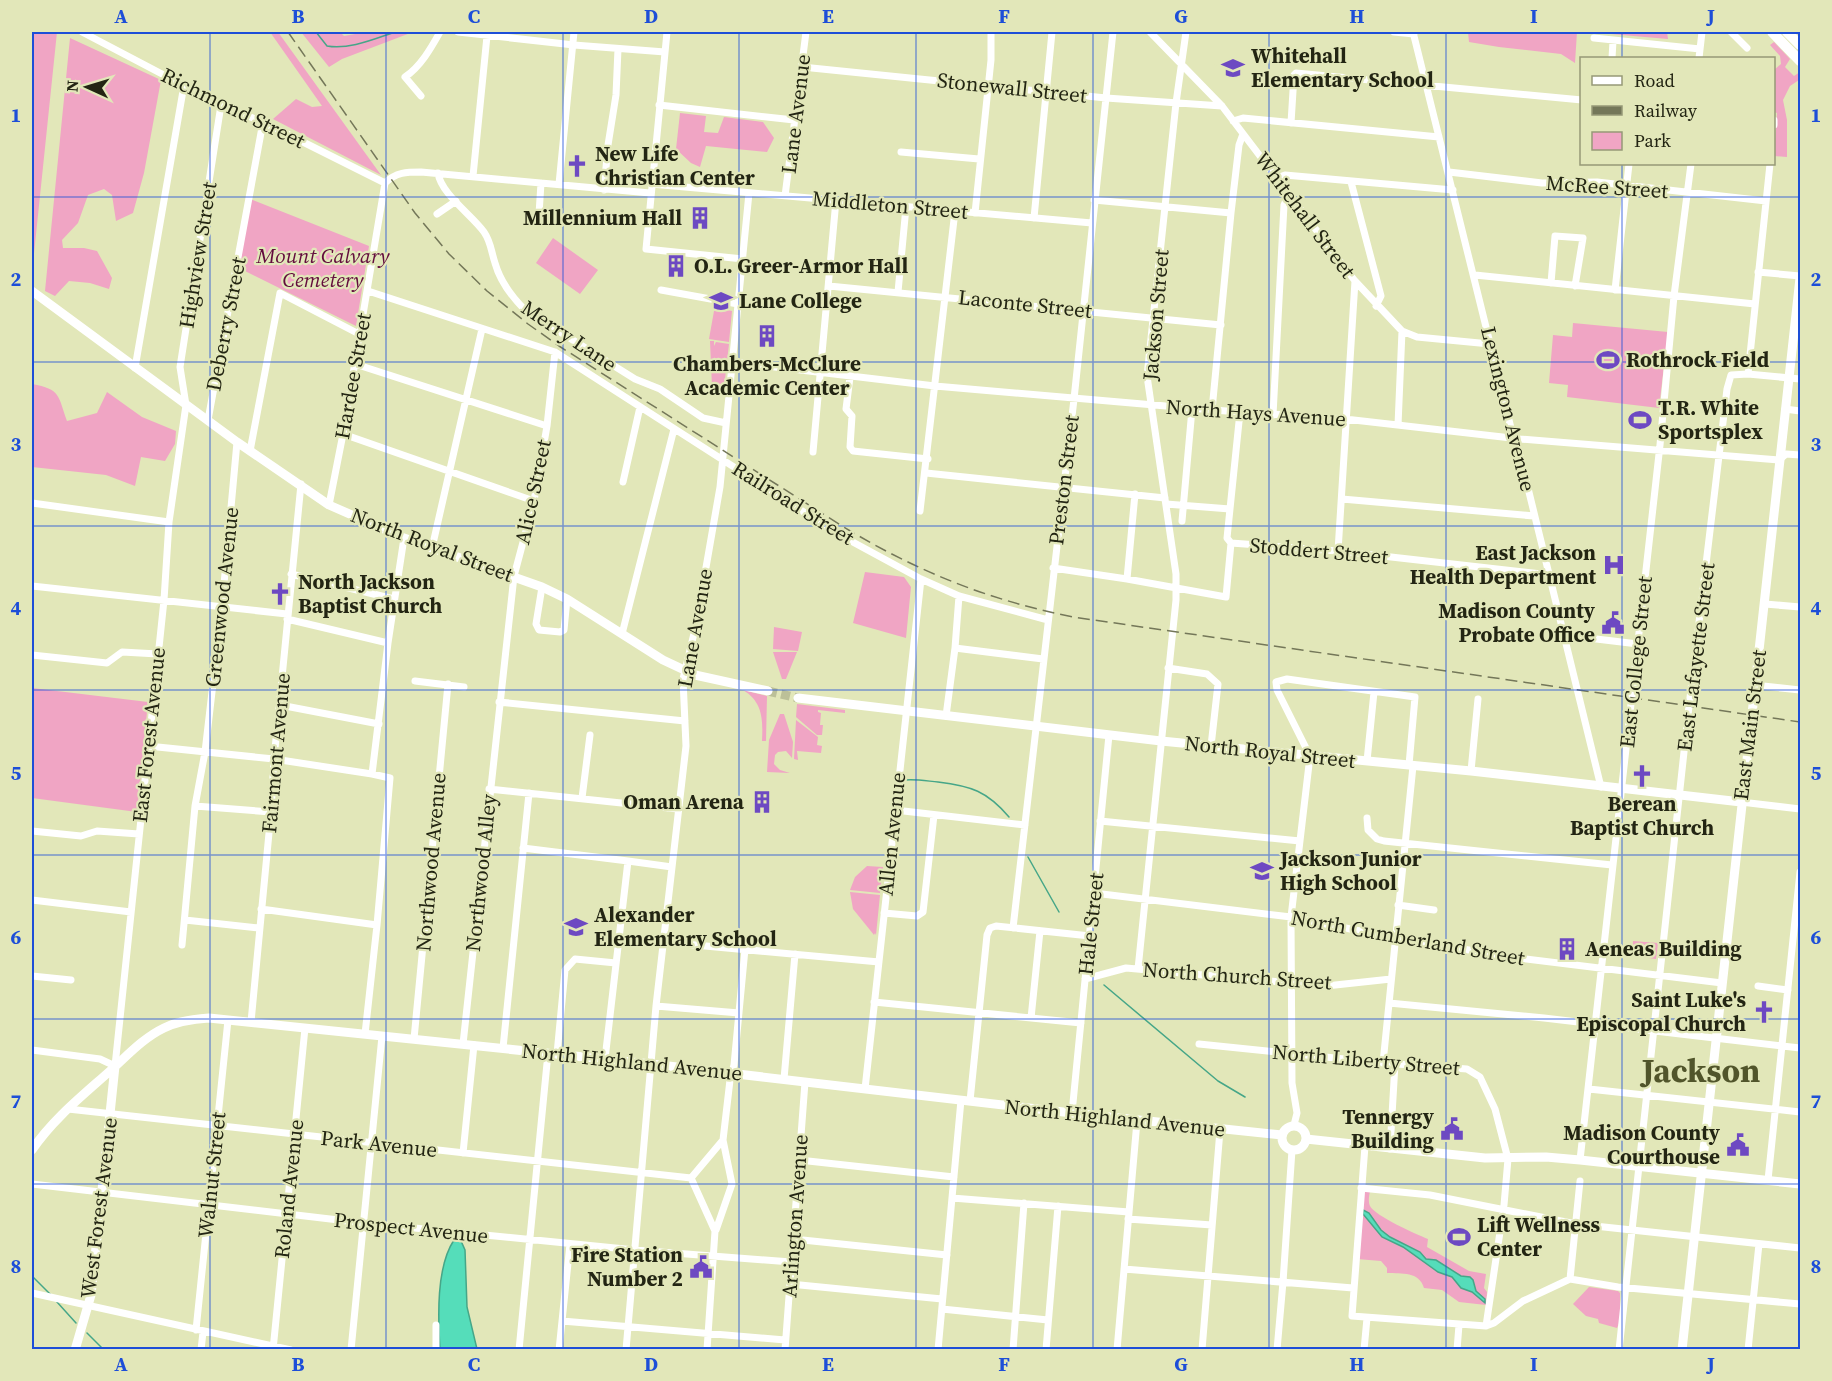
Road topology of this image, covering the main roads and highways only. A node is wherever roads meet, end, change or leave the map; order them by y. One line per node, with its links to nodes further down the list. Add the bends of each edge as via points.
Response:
1 (1772, 32): 4 (highway)
2 (1787, 32): 3 (highway)
3 (1800, 45)
4 (1800, 61)
5 (1800, 277): 9 (main road, East Main Street)
6 (32, 291): 7 (main road, North Royal Street, via 329,505 404,538 542,587 694,675)
7 (768, 692)
8 (798, 698): 9 (main road, North Royal Street)
9 (1742, 802): 14 (main road, East Main Street)
10 (115, 1066): 11 (main road, North Highland Avenue, via 163,1028 209,1018); 13 (main road, North Highland Avenue, via 45,1132); 16 (main road, West Forest Avenue, via 88,1307)
11 (1282, 1136): 12 (main road, via 1286,1128 1294,1125 1302,1128); 12 (main road, via 1282,1143 1292,1150 1300,1149)
12 (1306, 1139): 14 (main road)
13 (32, 1150)
14 (1702, 1173): 15 (main road); 17 (main road, East Main Street)
15 (1800, 1184)
16 (75, 1350)
17 (1682, 1350)

